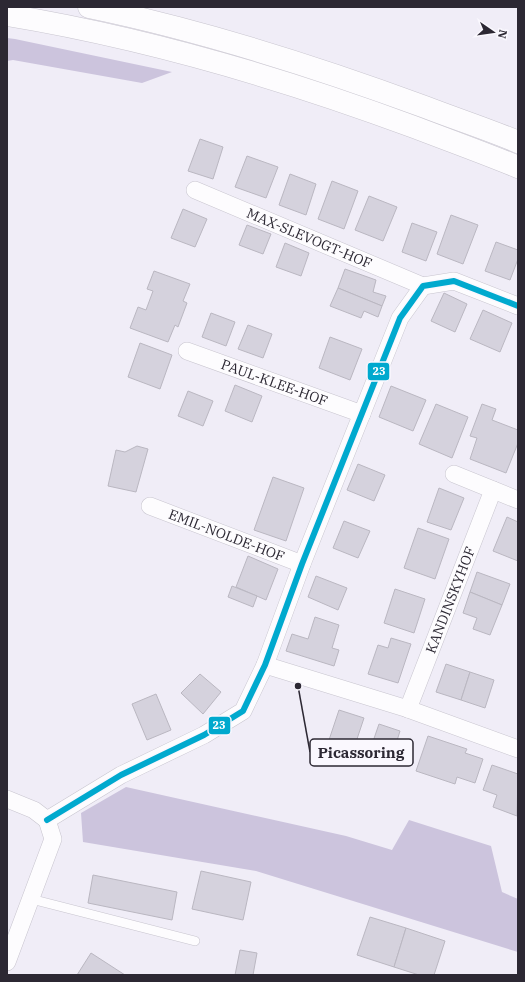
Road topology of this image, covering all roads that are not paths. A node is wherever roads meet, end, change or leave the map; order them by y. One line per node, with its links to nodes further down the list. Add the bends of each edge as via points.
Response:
1 (89, 7): 3 (highway, via 158,21 240,44 349,79)
2 (7, 15): 4 (highway, via 128,38 233,67 349,103)
3 (518, 142)
4 (518, 167)
5 (195, 190): 6 (street, MAX-SLEVOGT-HOF)
6 (423, 286): 7 (street, via 454,281); 9 (street, via 400,318)
7 (518, 306)
8 (187, 351): 9 (street, PAUL-KLEE-HOF)
9 (362, 414): 14 (street)
10 (454, 474): 11 (street)
11 (493, 490): 12 (street); 16 (street, KANDINSKYHOF)
12 (518, 500)
13 (150, 506): 14 (street, EMIL-NOLDE-HOF)
14 (302, 564): 15 (street)
15 (265, 665): 16 (street); 19 (street, via 243,711 204,735 120,775)
16 (408, 709): 17 (street)
17 (518, 749)
18 (7, 799): 19 (street, via 34,810)
19 (48, 820): 20 (street, via 53,839)
20 (31, 899): 21 (lane); 22 (street)
21 (195, 941)
22 (7, 962)

